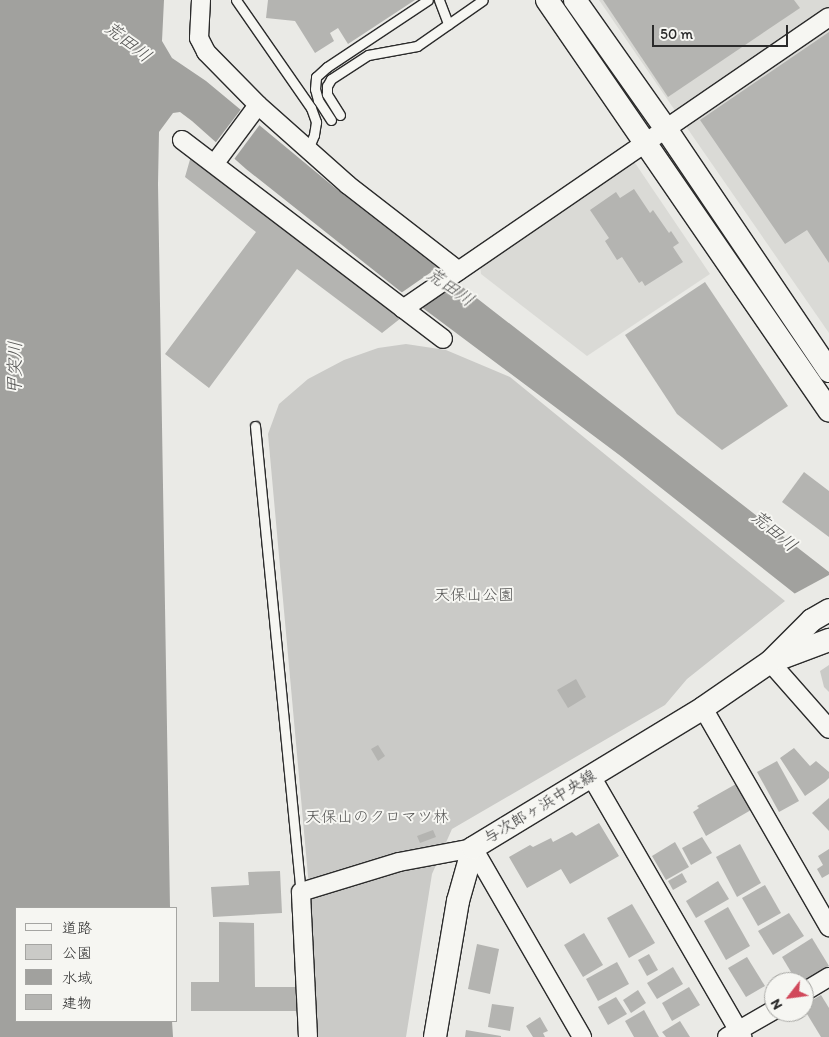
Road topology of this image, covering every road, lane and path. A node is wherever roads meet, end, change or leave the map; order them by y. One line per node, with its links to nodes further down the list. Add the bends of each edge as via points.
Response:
1 (201, 0): 10 (street, via 199,38 206,52)
2 (236, 0): 16 (lane, via 311,108 316,122)
3 (428, 0): 12 (lane, via 316,77 318,100)
4 (439, 0): 9 (lane)
5 (484, 0): 9 (lane)
6 (547, 0): 15 (street)
7 (576, 0): 13 (street)
8 (829, 17): 13 (street)
9 (448, 24): 11 (lane, via 417,46 368,55 331,79 327,94)
10 (256, 108): 16 (street); 17 (street)
11 (340, 115)
12 (331, 120)
13 (666, 129): 15 (street); 20 (street)
14 (182, 140): 17 (street)
15 (646, 143): 18 (street); 21 (street)
16 (308, 149): 18 (street)
17 (217, 160): 19 (street)
18 (455, 273): 19 (street)
19 (408, 306): 22 (street)
20 (790, 313): 21 (street); 23 (street)
21 (771, 326): 24 (street)
22 (443, 339)
23 (829, 371)
24 (829, 410)
25 (255, 426): 33 (lane)
26 (820, 615): 28 (street, 与次郎ヶ浜中央線)
27 (829, 640): 28 (street, 与次郎ヶ浜中央線)
28 (770, 662): 29 (street, 与次郎ヶ浜中央線); 30 (street)
29 (702, 708): 31 (street, 与次郎ヶ浜中央線); 34 (street)
30 (829, 729)
31 (591, 776): 32 (street, 与次郎ヶ浜中央線); 38 (street)
32 (473, 848): 33 (street, via 399,862); 40 (street, 与次郎ヶ浜中央線, via 458,901); 41 (street)
33 (301, 892): 39 (street)
34 (829, 927)
35 (829, 977): 36 (street)
36 (814, 986)
37 (764, 1017): 38 (street)
38 (736, 1035)
39 (308, 1037)
40 (435, 1037)
41 (582, 1037)

